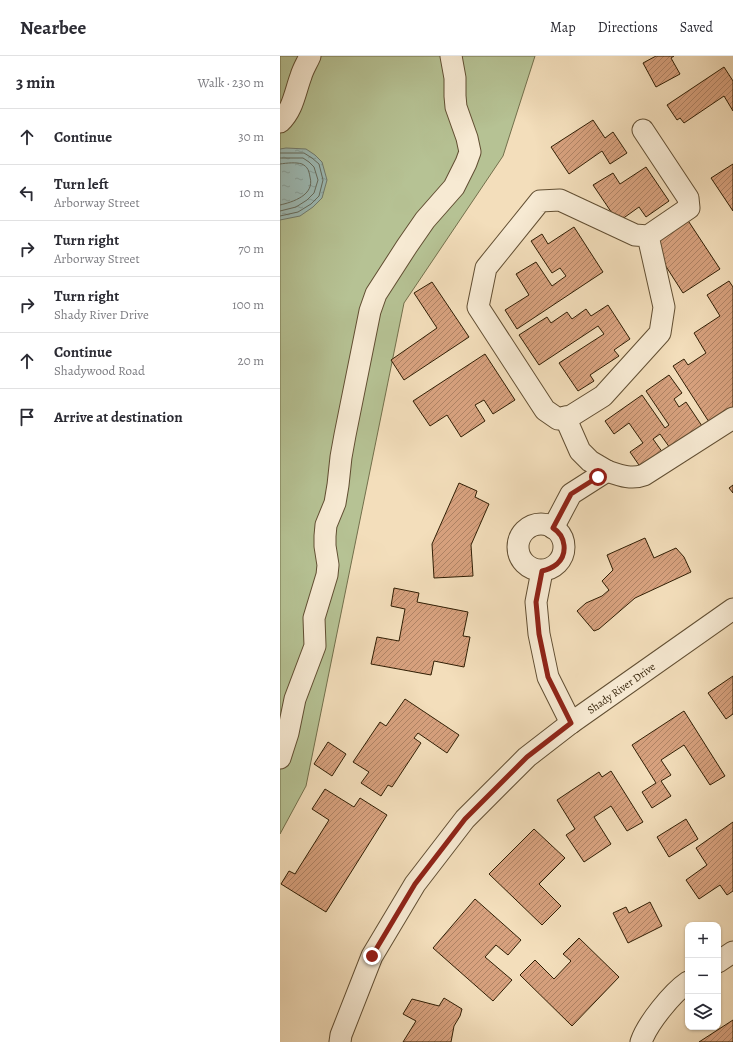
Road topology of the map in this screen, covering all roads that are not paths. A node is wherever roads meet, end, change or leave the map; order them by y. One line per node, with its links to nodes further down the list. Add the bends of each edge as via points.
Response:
1 (310, 56): 3 (street, via 290,108)
2 (451, 56): 13 (street, via 456,107 470,152 454,187 425,220 407,246 376,294 370,311 345,435 335,503 324,536 328,566 314,618 315,646 295,699)
3 (280, 122)
4 (643, 130): 5 (street, via 688,198 689,208)
5 (648, 236): 6 (street, via 664,308 660,333 603,396 571,416); 6 (street, via 635,235 560,200 540,201 486,268 478,307 545,410 558,419)
6 (565, 417): 8 (street, via 580,451 590,461)
7 (733, 418): 8 (street, via 644,475 625,477)
8 (607, 471): 9 (street, via 571,494)
9 (553, 528): 10 (street, via 562,536 564,552 556,565); 10 (street, via 535,524 519,539 517,547 522,561 534,570)
10 (542, 571): 12 (street, via 536,602 539,634 548,677)
11 (733, 609): 12 (street, Shady River Drive)
12 (571, 723): 17 (street, Shady River Drive, via 527,757 465,819 415,884 372,956)
13 (280, 758)
14 (733, 952): 15 (street)
15 (721, 960)
16 (685, 984): 18 (street, via 661,1009)
17 (340, 1042)
18 (641, 1042)

